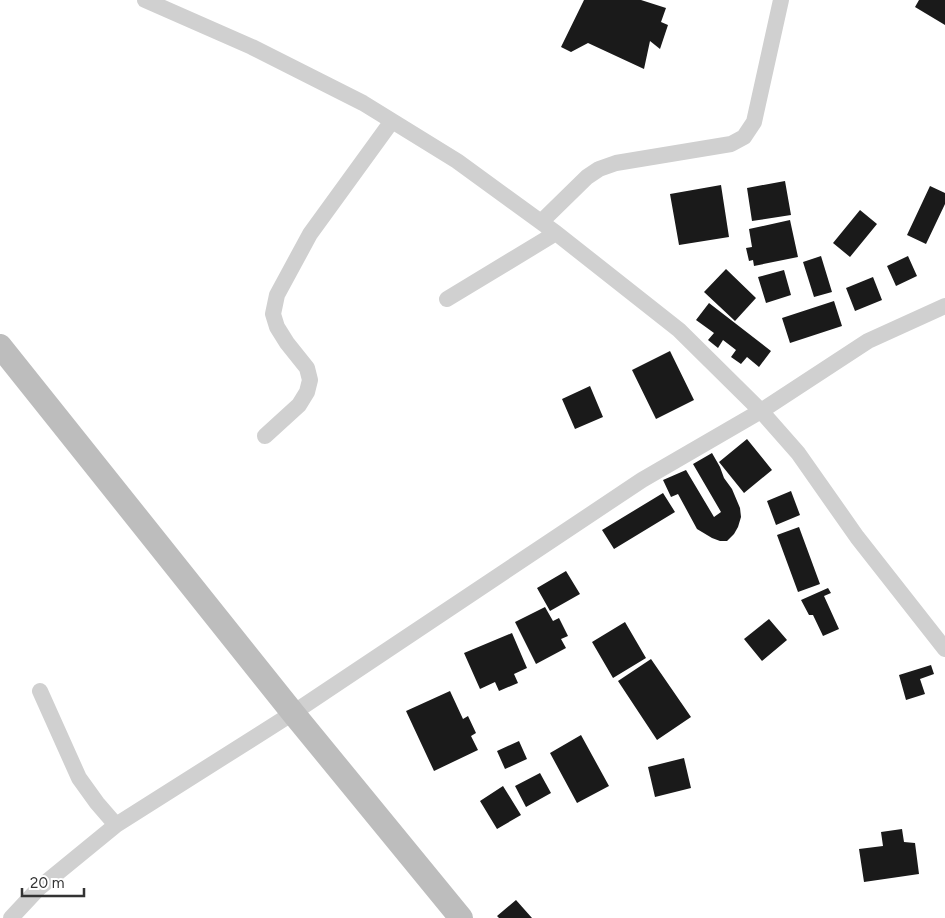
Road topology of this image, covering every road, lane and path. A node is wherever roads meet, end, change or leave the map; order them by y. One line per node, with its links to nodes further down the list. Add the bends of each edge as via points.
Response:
1 (146, 0): 3 (street, via 252,47)
2 (781, 0): 4 (street, via 754,122 744,137 732,144 616,163 599,169)
3 (392, 121): 4 (street, via 457,161); 10 (street, via 310,234 277,294 273,314 277,327 307,368 310,380 298,405)
4 (541, 222): 5 (street)
5 (556, 233): 6 (street); 9 (street, via 679,330)
6 (447, 299)
7 (945, 306): 9 (street, via 868,341)
8 (0, 346): 13 (main road)
9 (761, 411): 11 (street, via 798,453 857,537); 13 (street, via 642,480)
10 (265, 436)
11 (945, 649)
12 (40, 691): 14 (street, via 79,778)
13 (293, 714): 14 (street); 16 (main road)
14 (116, 825): 15 (street, via 39,888)
15 (11, 918)
16 (462, 918)

